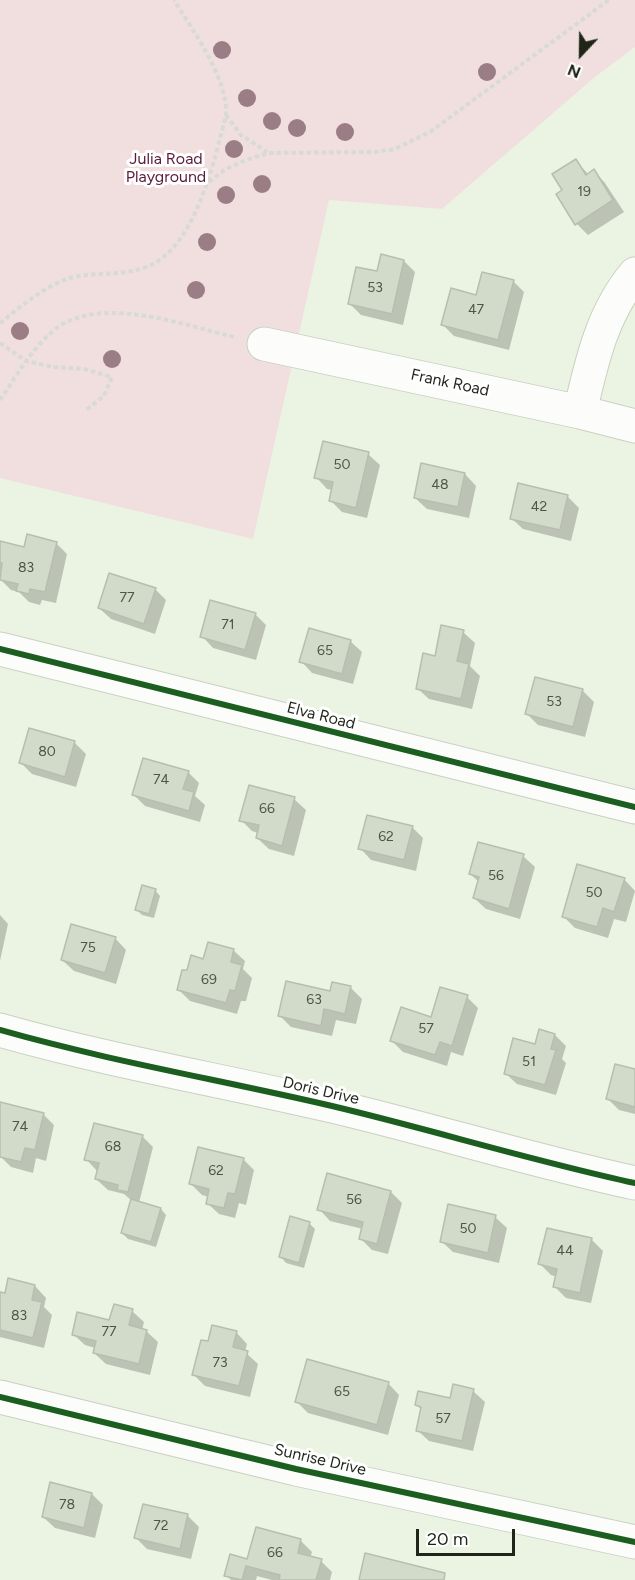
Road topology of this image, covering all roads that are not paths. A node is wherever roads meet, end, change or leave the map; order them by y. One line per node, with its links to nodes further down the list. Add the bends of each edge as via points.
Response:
1 (635, 274): 3 (street, via 615,304 594,354)
2 (264, 344): 3 (street, Frank Road)
3 (580, 412): 4 (street, Frank Road)
4 (635, 426)
5 (0, 649): 6 (street, Elva Road)
6 (635, 807)
7 (0, 1030): 8 (street, Doris Drive, via 442,1133)
8 (635, 1183)
9 (0, 1397): 10 (street, Sunrise Drive, via 296,1469)
10 (635, 1542)

